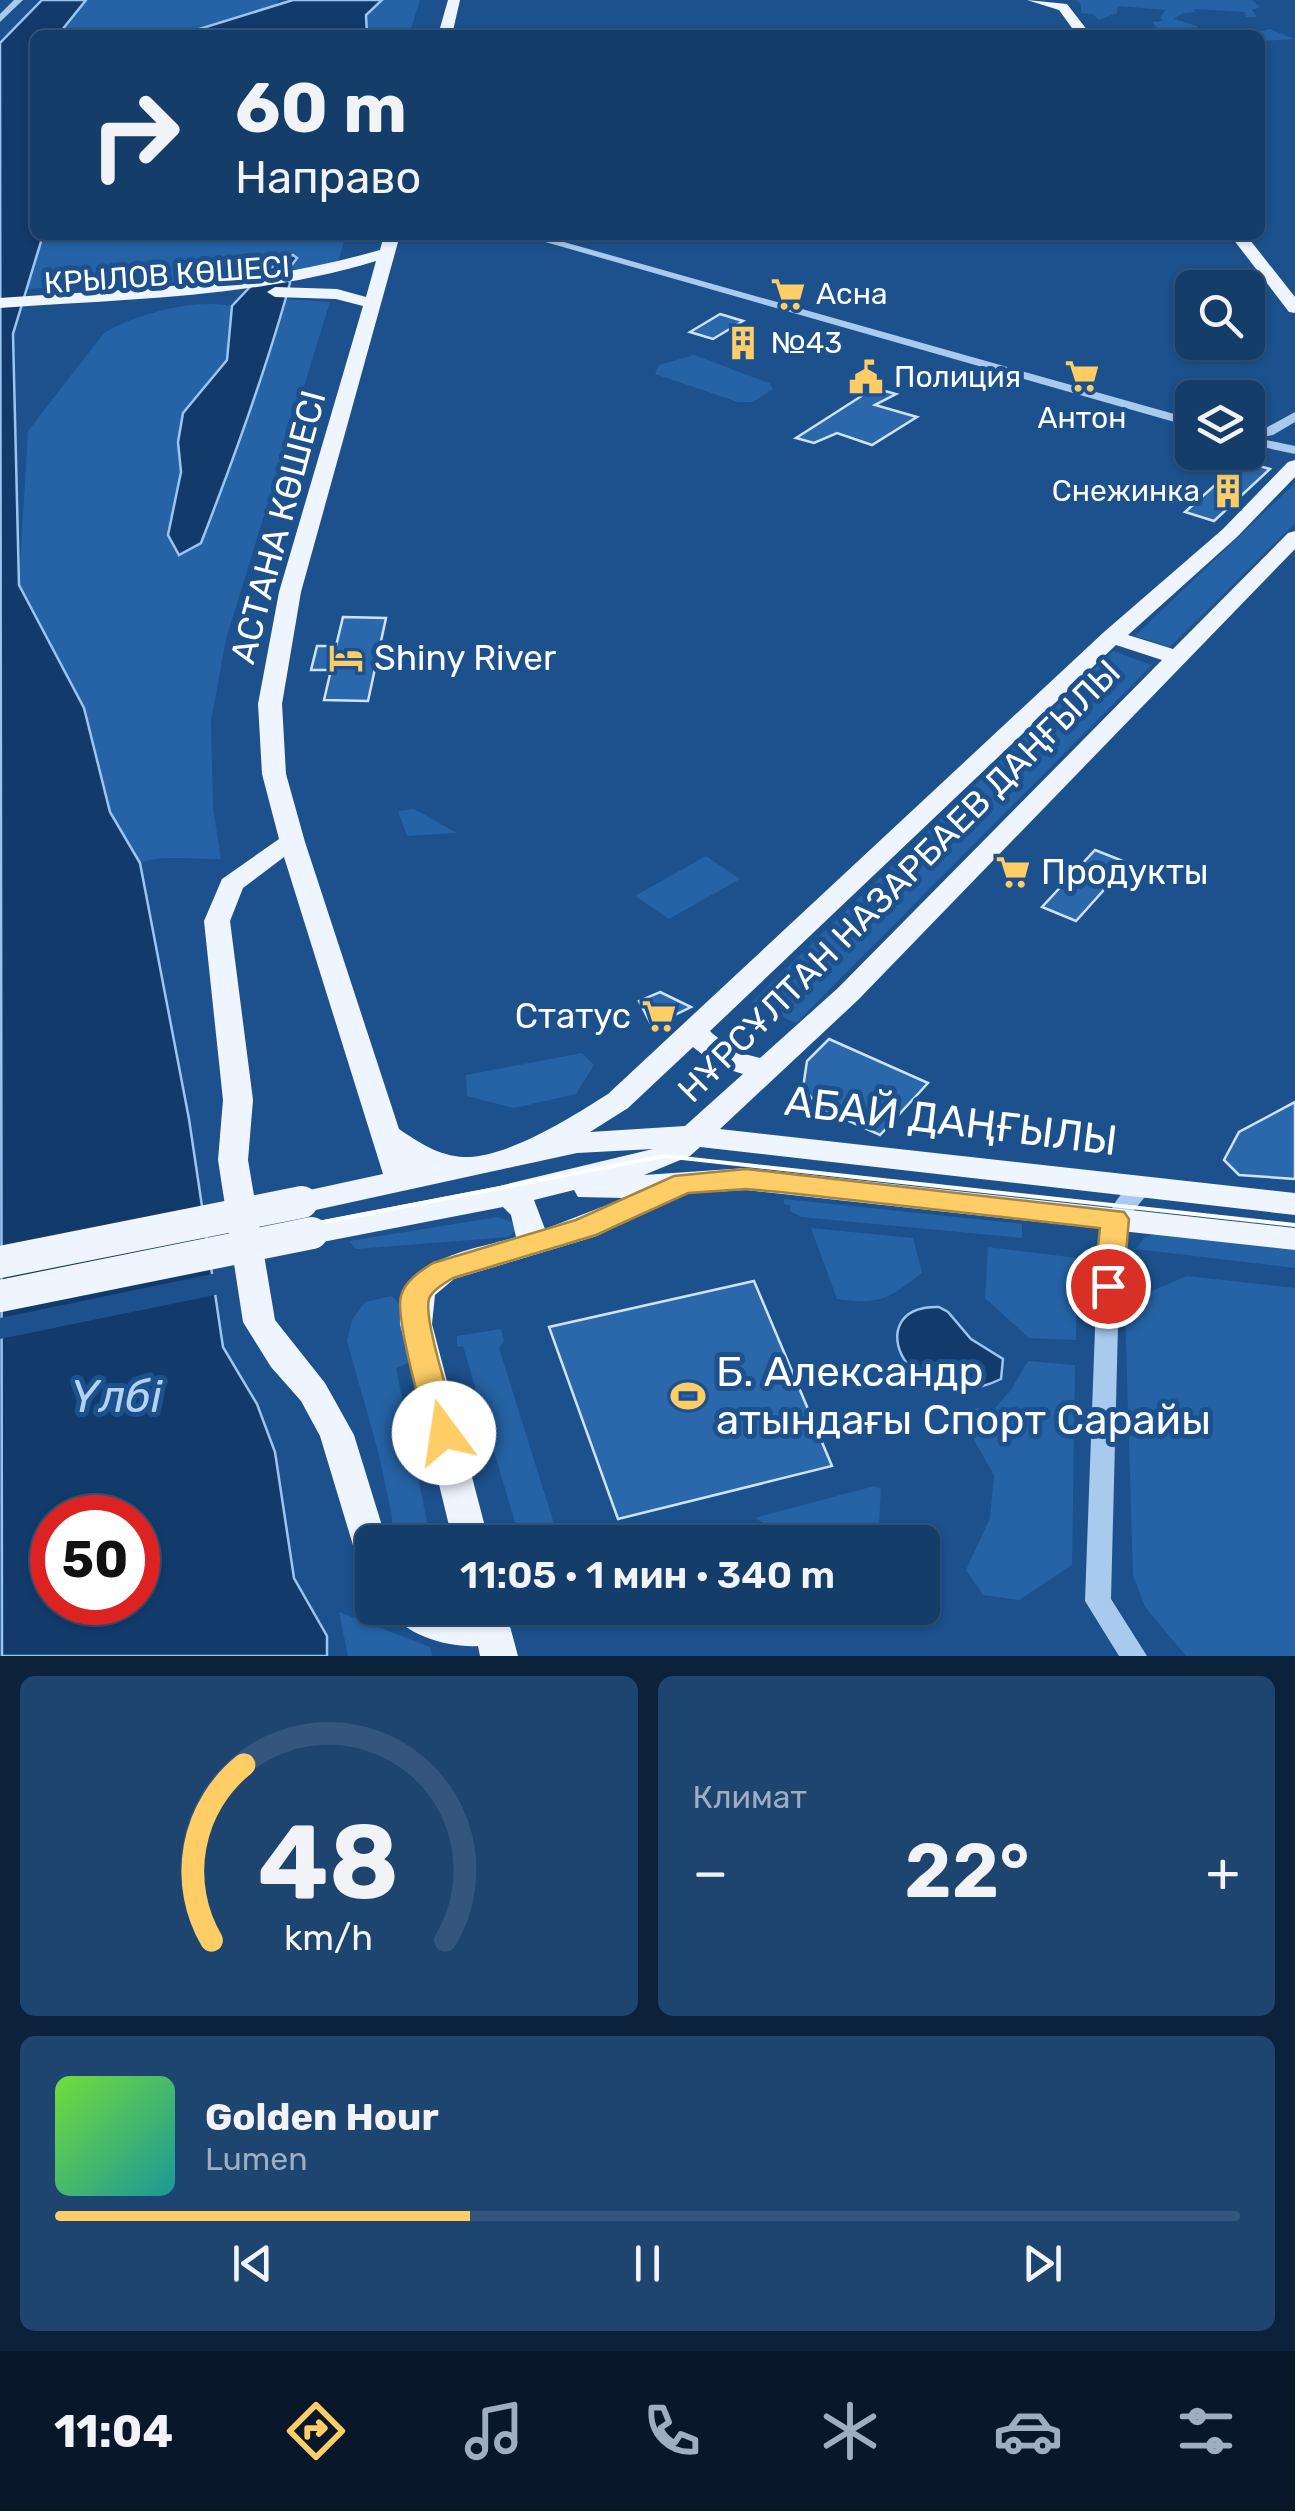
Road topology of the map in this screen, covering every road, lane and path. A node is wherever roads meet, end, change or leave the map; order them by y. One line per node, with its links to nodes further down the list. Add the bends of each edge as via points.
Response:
1 (19, 0): 5 (street)
2 (454, 0): 6 (main road)
3 (1035, 0): 7 (main road, via 1064,7)
4 (1068, 0): 8 (main road)
5 (0, 19)
6 (446, 30)
7 (1080, 30)
8 (1090, 30)
9 (545, 240): 19 (street)
10 (1242, 240): 16 (main road)
11 (1256, 240): 13 (main road)
12 (390, 244): 14 (main road, КРЫЛОВ КӨШЕСІ, via 342,268 258,282); 15 (main road, АСТАНА КӨШЕСІ)
13 (1295, 288)
14 (0, 303)
15 (374, 304): 17 (main road, КРЫЛОВ КӨШЕСІ, via 337,294 260,293); 27 (main road, АСТАНА КӨШЕСІ, via 290,592 270,704 274,774)
16 (1295, 308)
17 (0, 314)
18 (1295, 416): 20 (street)
19 (1175, 418)
20 (1265, 433)
21 (1265, 442): 22 (street)
22 (1295, 450)
23 (1295, 466): 25 (main road, НҰРСҰЛТАН НАЗАРБАЕВ ДАҢҒЫЛЫ)
24 (1295, 537): 26 (main road, НҰРСҰЛТАН НАЗАРБАЕВ ДАҢҒЫЛЫ)
25 (1112, 637): 26 (main road); 28 (main road, НҰРСҰЛТАН НАЗАРБАЕВ ДАҢҒЫЛЫ)
26 (1177, 658): 29 (main road, НҰРСҰЛТАН НАЗАРБАЕВ ДАҢҒЫЛЫ)
27 (292, 842): 30 (main road, АСТАНА КӨШЕСІ); 44 (main road, via 230,886 217,920 238,1100 233,1160 259,1322 337,1435)
28 (696, 1031): 29 (main road, via 736,1065); 32 (main road, НҰРСҰЛТАН НАЗАРБАЕВ ДАҢҒЫЛЫ, via 618,1102)
29 (769, 1069): 31 (main road, НҰРСҰЛТАН НАЗАРБАЕВ ДАҢҒЫЛЫ)
30 (386, 1135): 33 (main road, via 417,1156); 34 (main road, АСТАНА КӨШЕСІ)
31 (694, 1136): 32 (main road, АБАЙ ДАҢҒЫЛЫ, via 577,1144); 36 (main road, АБАЙ ДАҢҒЫЛЫ); 37 (main road, НҰРСҰЛТАН НАЗАРБАЕВ ДАҢҒЫЛЫ, via 649,1163)
32 (514, 1157): 33 (main road, АБАЙ ДАҢҒЫЛЫ)
33 (466, 1168): 34 (main road, АБАЙ ДАҢҒЫЛЫ)
34 (401, 1182): 42 (main road, АБАЙ ДАҢҒЫЛЫ, bridge)
35 (684, 1183): 37 (main road, АБАЙ ДАҢҒЫЛЫ); 39 (main road, АБАЙ ДАҢҒЫЛЫ, via 746,1179); 41 (main road, via 586,1228)
36 (1143, 1186): 38 (main road, АБАЙ ДАҢҒЫЛЫ); 39 (street)
37 (507, 1193): 41 (main road, via 525,1210); 43 (main road, АБАЙ ДАҢҒЫЛЫ, bridge)
38 (1295, 1204)
39 (1114, 1219): 40 (main road, АБАЙ ДАҢҒЫЛЫ); 48 (street, via 1098,1600)
40 (1295, 1239)
41 (533, 1243): 45 (main road, via 443,1270 414,1298)
42 (0, 1262)
43 (0, 1296)
44 (361, 1525)
45 (467, 1525)
46 (442, 1625): 47 (main road, via 462,1632)
47 (493, 1630)
48 (1134, 1656)

